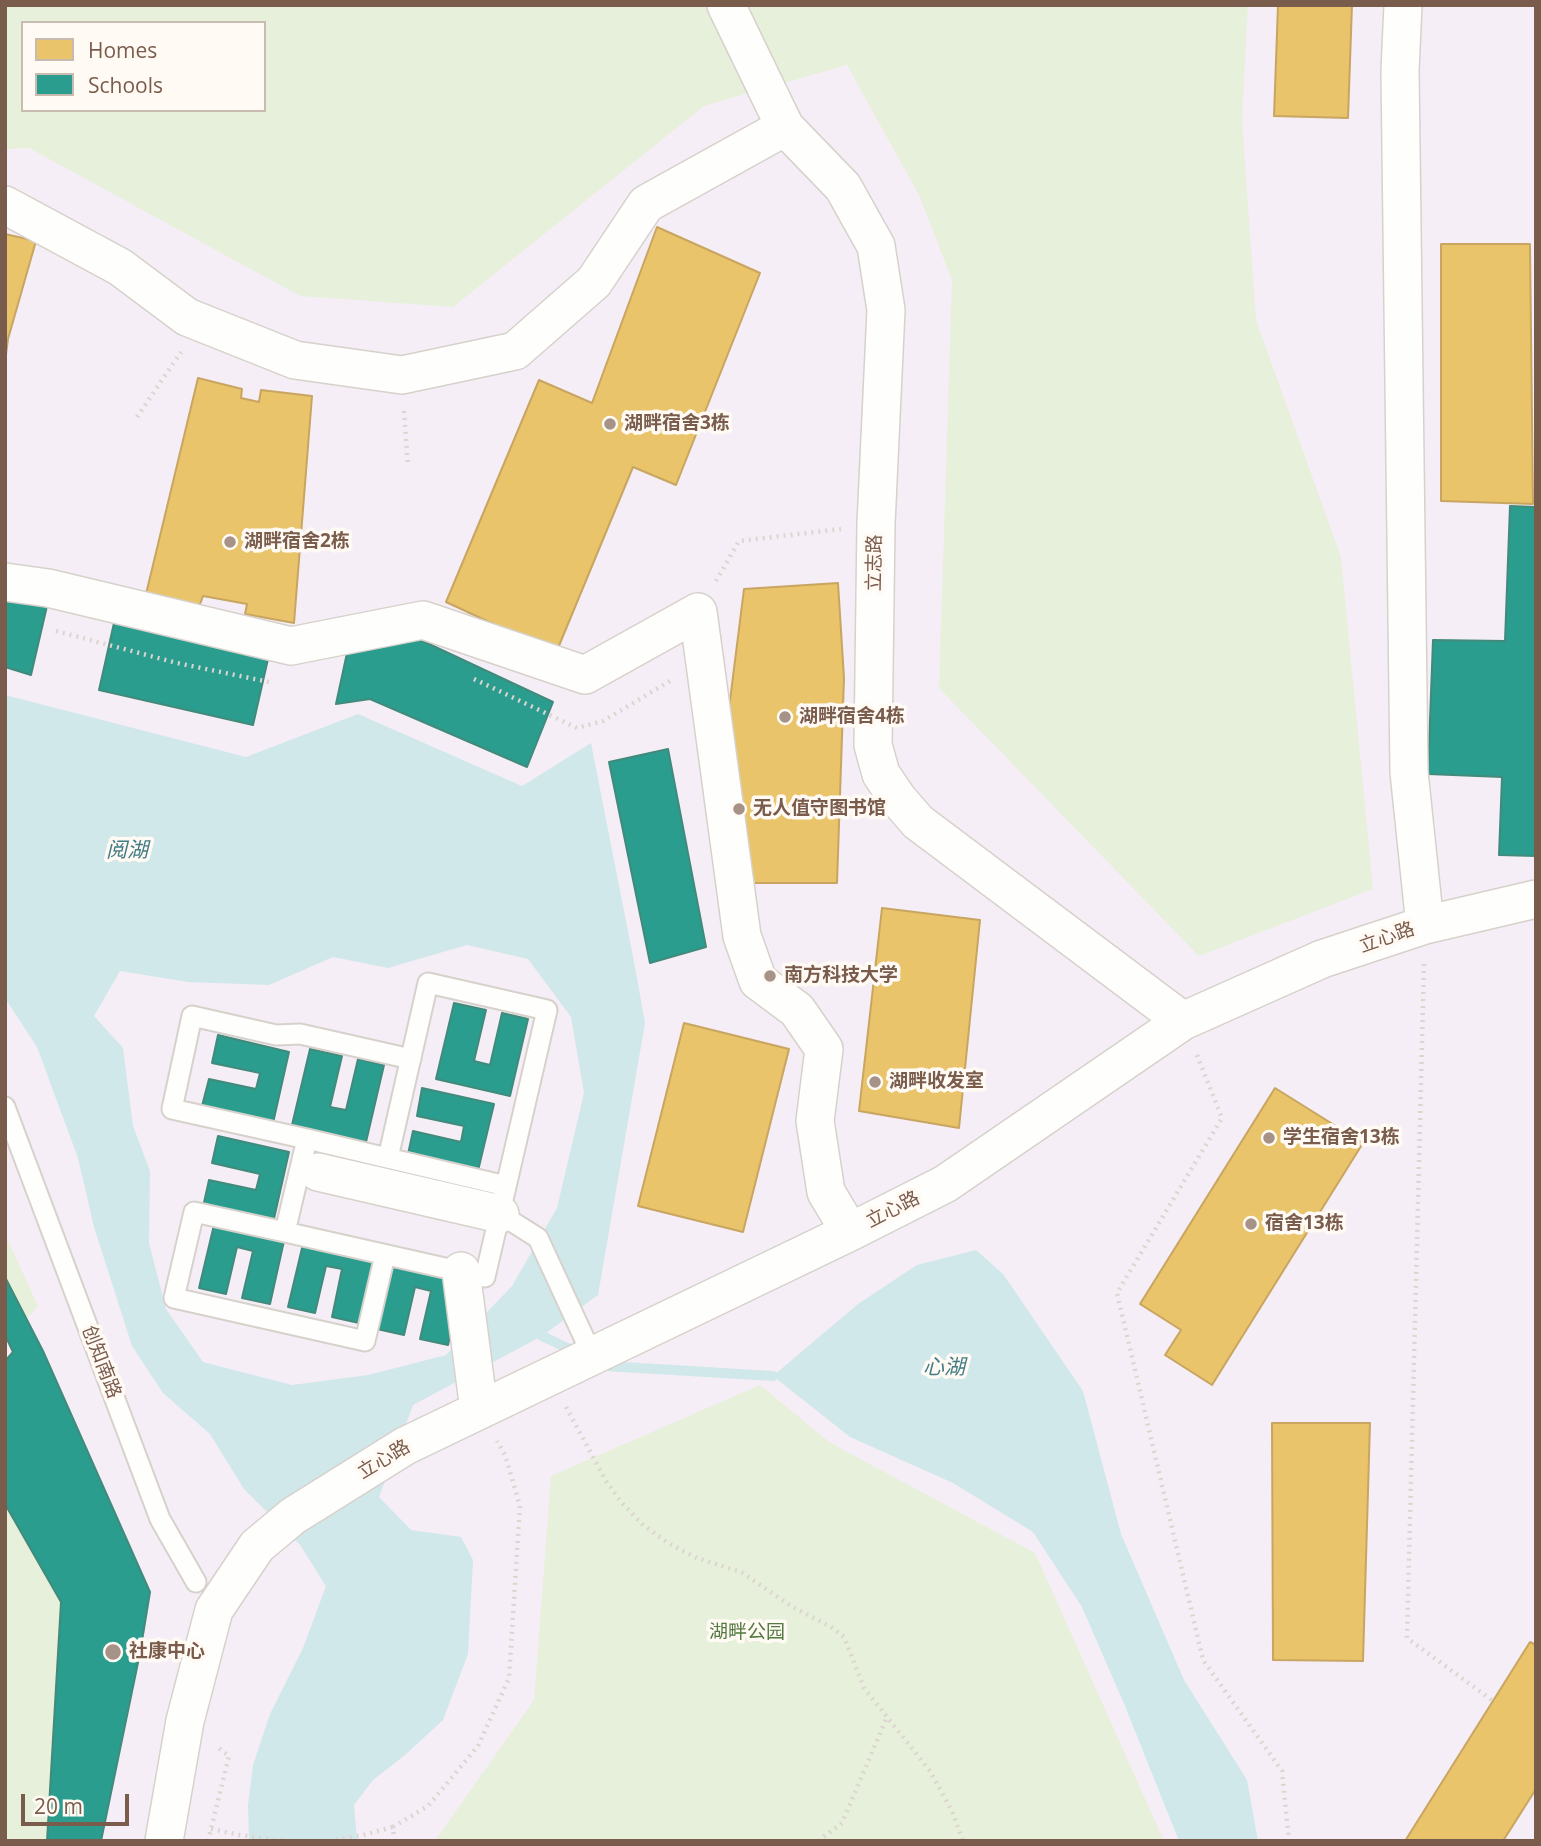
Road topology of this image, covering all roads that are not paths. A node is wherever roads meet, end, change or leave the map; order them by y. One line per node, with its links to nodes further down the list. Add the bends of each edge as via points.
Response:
1 (726, 5): 3 (street, 立志路)
2 (1403, 5): 7 (street, via 1400,71 1409,772)
3 (785, 127): 4 (street, via 646,204 594,282 515,351 402,375 295,360 201,323 120,267); 8 (street, 立志路, via 843,187 876,246 886,310 876,524 873,745 881,774 918,822)
4 (5, 205)
5 (5, 582): 15 (street, via 48,588 291,646 424,620 585,675 698,612 742,936 758,981 797,1010 824,1049 815,1121 826,1192)
6 (1536, 899): 7 (street, 立心路)
7 (1425, 925): 8 (street, 立心路, via 1322,959)
8 (1183, 1021): 15 (street, 立心路, via 945,1184)
9 (411, 1059): 11 (lane, via 192,1016 172,1109); 12 (lane); 13 (lane, via 428,983 547,1010)
10 (5, 1107): 20 (lane, 创知南路, via 160,1519)
11 (313, 1155): 12 (lane); 13 (street); 14 (lane)
12 (388, 1158): 13 (lane)
13 (503, 1200): 17 (lane, via 485,1277); 18 (lane, via 538,1238)
14 (285, 1232): 16 (lane); 16 (lane, via 194,1212 174,1298 365,1341)
15 (850, 1232): 18 (street, 立心路)
16 (385, 1255): 17 (lane)
17 (461, 1271): 19 (street)
18 (592, 1355): 19 (street, 立心路)
19 (479, 1410): 20 (street, 立心路, via 405,1446 293,1516)
20 (205, 1596): 21 (street, 立心路)
21 (164, 1841)

